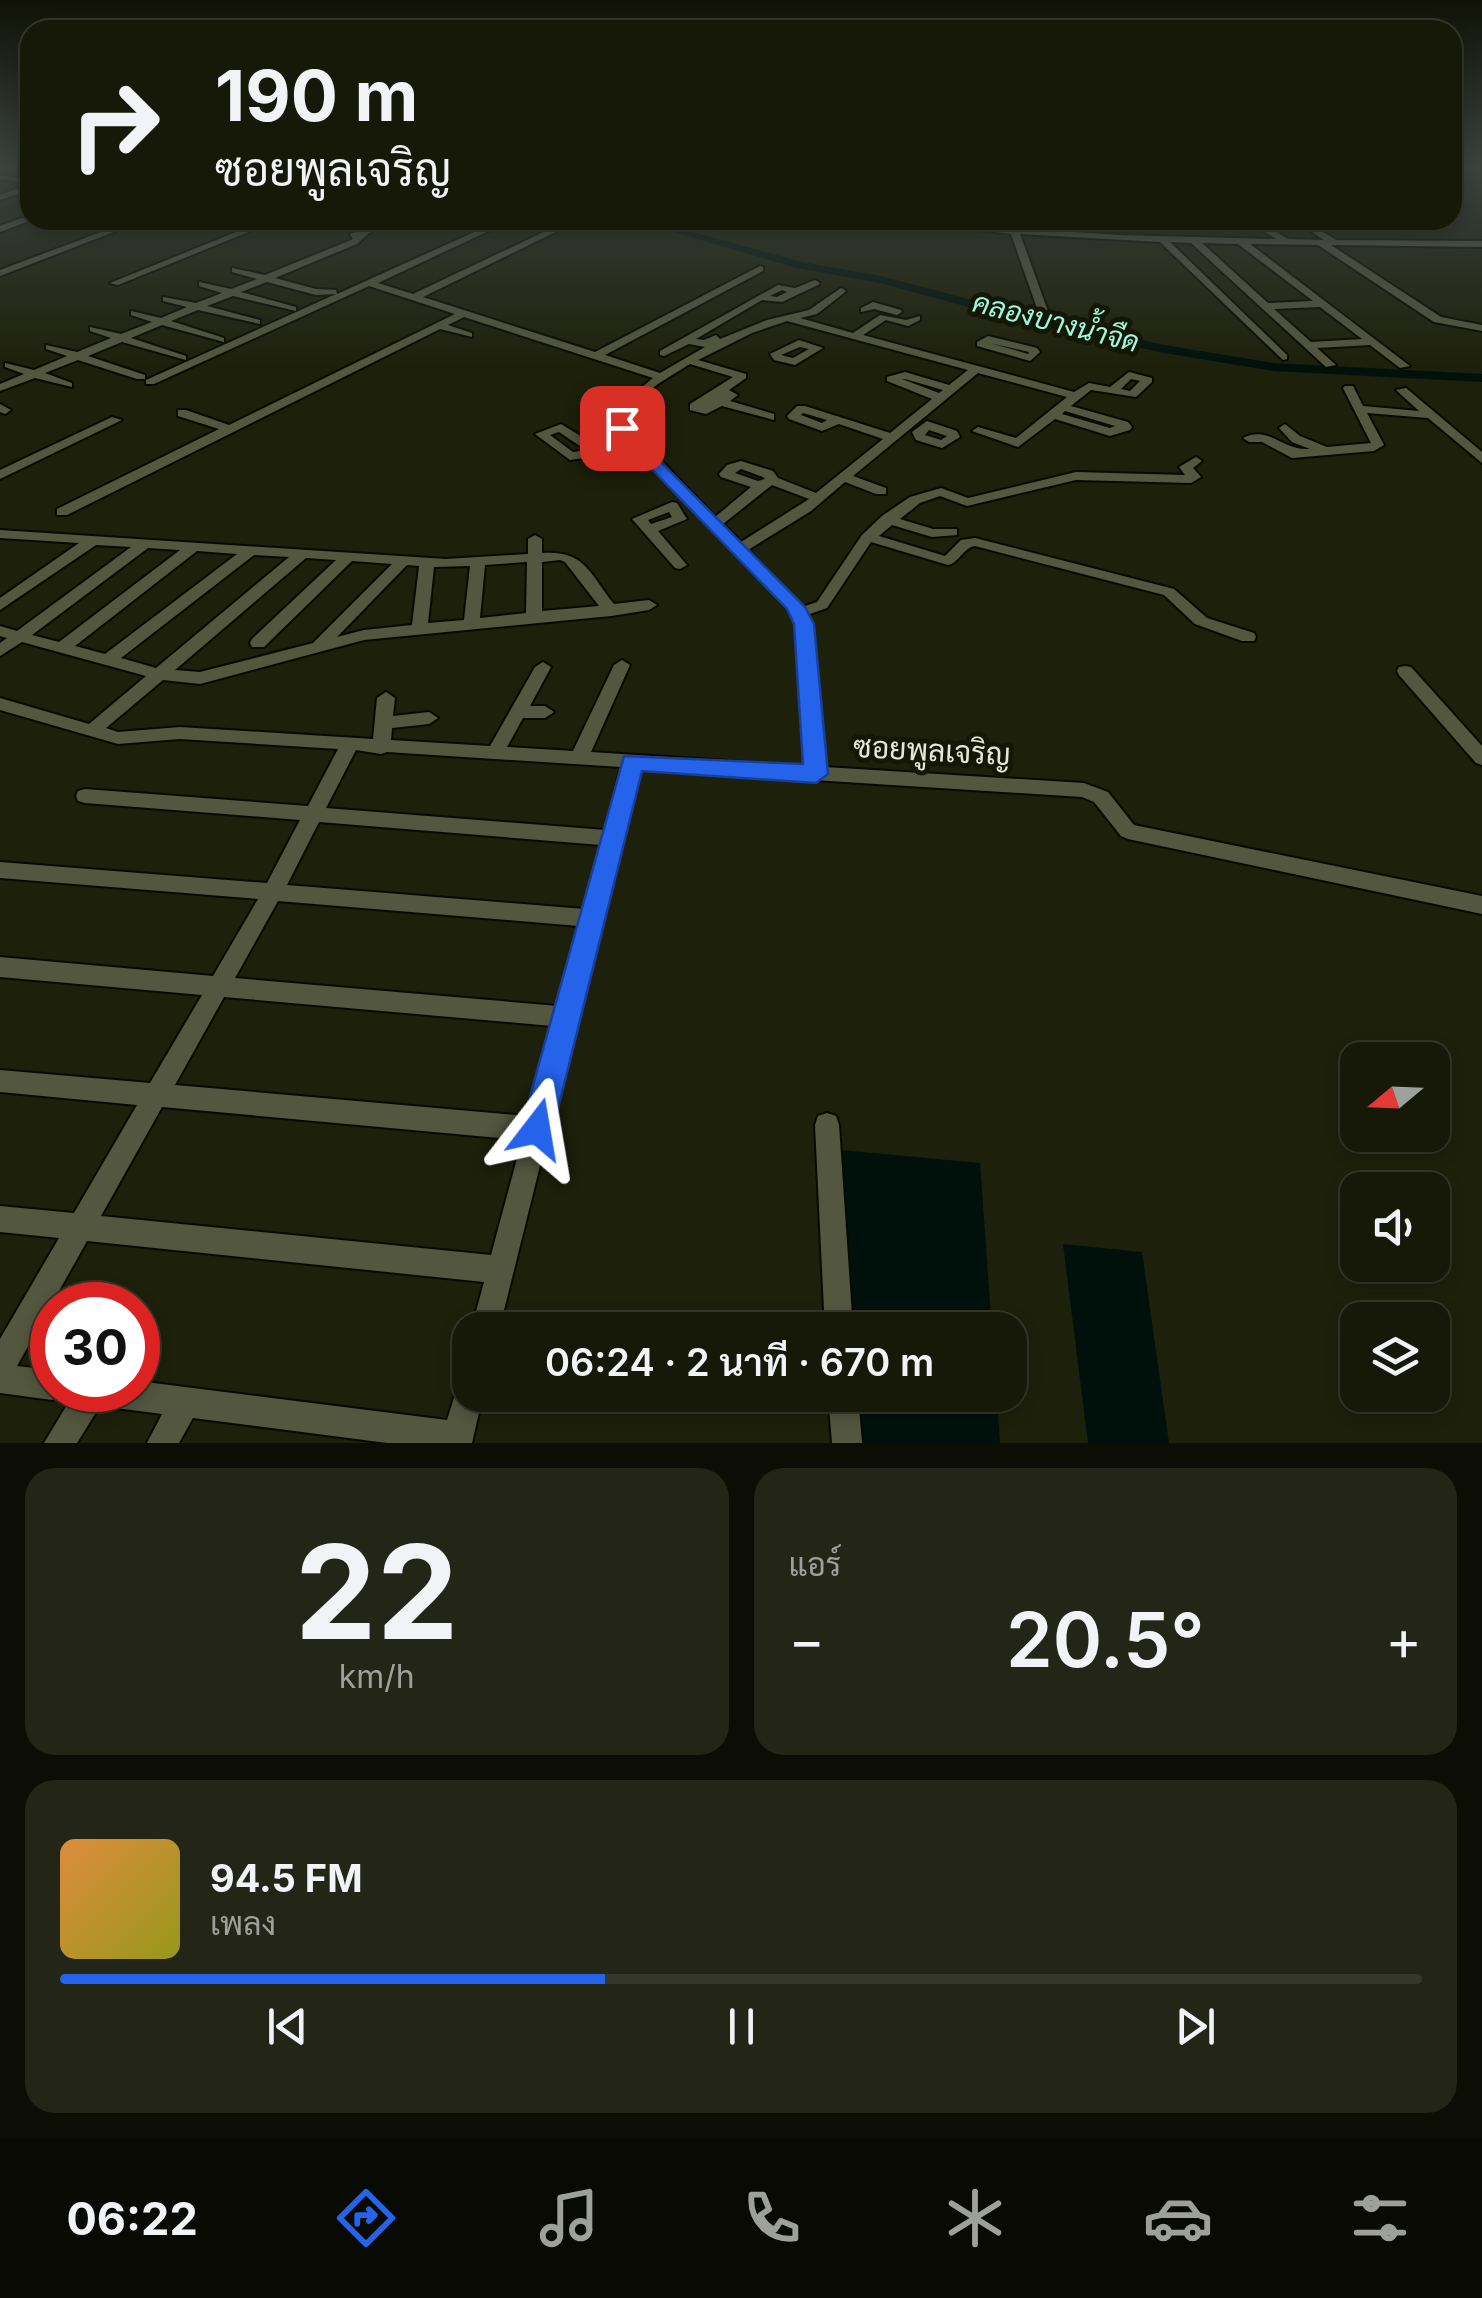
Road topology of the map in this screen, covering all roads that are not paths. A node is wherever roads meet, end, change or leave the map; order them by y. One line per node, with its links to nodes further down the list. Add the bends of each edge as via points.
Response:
1 (11, 232): 12 (street)
2 (108, 232): 28 (street)
3 (249, 232): 21 (street)
4 (253, 232): 30 (street)
5 (369, 232): 24 (street)
6 (481, 232): 31 (street)
7 (550, 232): 38 (street)
8 (1015, 232): 47 (street)
9 (1022, 232): 13 (street)
10 (1271, 232): 17 (street)
11 (1318, 232): 19 (street)
12 (23, 235)
13 (1133, 238): 14 (street); 22 (street)
14 (1162, 239): 15 (street); 69 (street)
15 (1193, 240): 16 (street); 43 (street)
16 (1240, 241): 17 (street); 41 (street)
17 (1286, 242): 18 (street)
18 (1320, 242): 19 (street); 54 (street, via 1438,320)
19 (1333, 242): 20 (street)
20 (1482, 244)
21 (204, 250)
22 (1140, 251)
23 (279, 262): 24 (street)
24 (295, 264): 27 (street); 29 (street)
25 (760, 269): 68 (street)
26 (234, 270): 29 (street)
27 (325, 270)
28 (0, 273)
29 (264, 277): 35 (street); 36 (street)
30 (115, 282)
31 (369, 283): 38 (street); 67 (street, via 145,380)
32 (815, 283): 34 (street)
33 (202, 284): 35 (street)
34 (793, 290): 39 (street, via 778,300); 39 (street, via 780,284)
35 (231, 291): 42 (street); 44 (street)
36 (333, 292)
37 (840, 292): 48 (street)
38 (415, 297): 45 (street)
39 (760, 297): 53 (street)
40 (167, 299): 42 (street)
41 (1323, 304): 43 (street); 62 (street)
42 (198, 306): 50 (street); 51 (street)
43 (1265, 306): 63 (street)
44 (292, 309)
45 (464, 313): 52 (street); 68 (street)
46 (135, 314): 50 (street)
47 (1044, 314)
48 (790, 318): 56 (street); 57 (street)
49 (884, 318): 57 (street)
50 (160, 321): 59 (street); 60 (street)
51 (256, 322)
52 (439, 325): 58 (street); 95 (street)
53 (712, 326): 56 (street); 61 (street)
54 (1482, 328)
55 (94, 329): 59 (street)
56 (733, 333): 61 (street, via 705,344); 72 (street)
57 (851, 333): 65 (street); 76 (street)
58 (468, 334)
59 (120, 338): 67 (street); 70 (street)
60 (220, 340)
61 (688, 340): 66 (street)
62 (1373, 342): 63 (street); 75 (street)
63 (1308, 345): 74 (street)
64 (50, 347): 67 (street)
65 (818, 348)
66 (664, 353)
67 (76, 356): 77 (street)
68 (597, 356): 79 (street)
69 (1284, 357)
70 (182, 358)
71 (1030, 358): 78 (street)
72 (691, 361): 79 (street); 89 (street, via 742,376 721,396)
73 (9, 365): 77 (street)
74 (1330, 365)
75 (1404, 366)
76 (977, 368): 78 (street); 92 (street)
77 (34, 373): 80 (street); 81 (street)
78 (1009, 376): 85 (street)
79 (662, 377): 99 (street, via 617,415)
80 (68, 385)
81 (0, 388)
82 (1350, 388): 86 (street)
83 (1402, 390): 88 (street)
84 (1112, 391): 85 (street, via 1089,386)
85 (1076, 396): 96 (street, via 1018,443)
86 (1359, 409): 88 (street); 100 (street, via 1378,445)
87 (182, 412): 95 (street)
88 (1427, 414): 102 (street)
89 (770, 417)
90 (116, 420): 104 (street)
91 (839, 420): 97 (street)
92 (912, 420): 93 (street); 97 (street)
93 (926, 425)
94 (1284, 428): 100 (street, via 1296,440)
95 (230, 429): 109 (street)
96 (978, 431)
97 (889, 438): 105 (street)
98 (1249, 438): 100 (street, via 1265,438 1292,454)
99 (635, 441): 101 (street); 108 (street)
100 (1328, 451)
101 (598, 452)
102 (1482, 459)
103 (1196, 461): 110 (street, via 1185,465 1191,479 1076,476 967,502 941,492)
104 (0, 475)
105 (842, 477): 106 (street); 107 (street)
106 (882, 490)
107 (818, 498): 111 (street, via 768,483); 119 (street)
108 (691, 499): 111 (street); 127 (street, via 640,516)
109 (62, 512)
110 (887, 519): 112 (street, via 932,534); 114 (street)
111 (714, 524): 119 (street)
112 (952, 532)
113 (0, 534): 116 (street)
114 (868, 536): 132 (street, via 822,605); 139 (street, via 948,560 975,542 1169,592 1201,621)
115 (535, 539): 123 (street)
116 (93, 540): 117 (street); 128 (street)
117 (144, 544): 118 (street); 138 (street)
118 (193, 547): 120 (street); 141 (street)
119 (740, 549): 132 (street)
120 (250, 550): 121 (street); 144 (street)
121 (302, 554): 122 (street); 148 (street)
122 (348, 557): 124 (street); 140 (street)
123 (534, 559): 126 (street); 130 (street, via 567,557); 133 (street)
124 (403, 560): 125 (street); 131 (street)
125 (427, 562): 126 (street); 135 (street)
126 (478, 564): 134 (street)
127 (680, 565)
128 (0, 605)
129 (649, 605): 130 (street)
130 (610, 610): 133 (street)
131 (351, 613): 137 (street); 142 (street)
132 (798, 614): 162 (street)
133 (534, 619): 134 (street)
134 (471, 625): 135 (street)
135 (419, 630): 137 (street)
136 (0, 631): 138 (street)
137 (378, 634): 142 (street)
138 (20, 636): 141 (street); 143 (street)
139 (1248, 637)
140 (258, 642)
141 (62, 648): 144 (street)
142 (317, 648): 148 (street, via 207,676)
143 (0, 651)
144 (108, 660): 148 (street)
145 (622, 665): 159 (street)
146 (543, 667): 151 (street)
147 (1406, 672): 160 (street)
148 (158, 674): 155 (street)
149 (386, 698): 154 (street)
150 (0, 704): 155 (street, ซอยพูลเจริญ)
151 (518, 712): 152 (street); 158 (street)
152 (545, 712)
153 (428, 718): 154 (street)
154 (383, 723): 157 (street)
155 (92, 730): 156 (street, ซอยพูลเจริญ, via 118,738 180,733)
156 (349, 746): 157 (street, ซอยพูลเจริญ); 164 (street)
157 (380, 748): 158 (street, ซอยพูลเจริญ)
158 (494, 753): 159 (street, ซอยพูลเจริญ)
159 (580, 758): 161 (street, ซอยพูลเจริญ)
160 (1482, 758)
161 (632, 762): 162 (street, ซอยพูลเจริญ); 165 (street)
162 (816, 774): 168 (street, ซอยพูลเจริญ, via 1084,790 1101,797 1120,824 1138,833)
163 (85, 796): 164 (street)
164 (315, 814): 165 (street); 167 (street)
165 (612, 838): 169 (street)
166 (0, 870): 167 (street)
167 (271, 895): 169 (street); 171 (street)
168 (1482, 905)
169 (592, 918): 172 (street)
170 (0, 968): 171 (street)
171 (215, 988): 172 (street); 174 (street)
172 (566, 1017): 176 (street)
173 (0, 1081): 174 (street)
174 (151, 1097): 176 (street); 178 (street)
175 (827, 1125): 181 (street)
176 (537, 1129): 179 (street)
177 (0, 1219): 178 (street)
178 (80, 1228): 179 (street); 182 (street)
179 (500, 1270): 180 (street)
180 (490, 1312)
181 (837, 1312)
182 (0, 1367)
183 (0, 1378): 184 (street)
184 (30, 1382)
185 (160, 1399): 186 (street)
186 (185, 1402): 190 (street); 192 (street)
187 (79, 1412): 191 (street)
188 (464, 1412): 190 (street)
189 (844, 1412): 193 (street)
190 (457, 1440)
191 (59, 1443)
192 (162, 1443)
193 (847, 1443)

